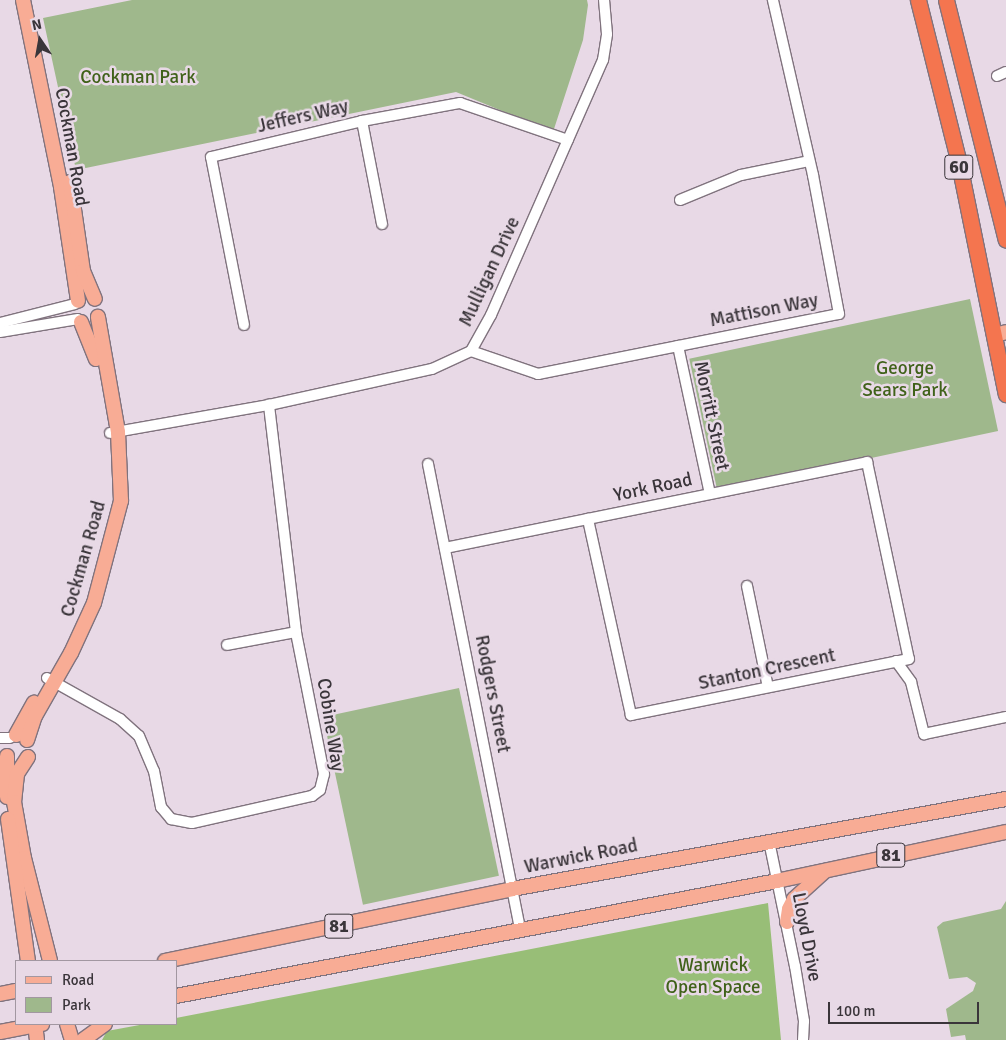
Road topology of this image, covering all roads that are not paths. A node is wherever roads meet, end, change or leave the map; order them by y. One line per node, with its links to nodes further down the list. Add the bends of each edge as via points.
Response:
1 (23, 0): 14 (main road, Cockman Road, via 61,188)
2 (32, 0): 13 (main road, Cockman Road, via 70,185 83,271)
3 (604, 0): 8 (street, Mulligan Drive, via 606,34 603,60)
4 (773, 0): 9 (street, Mattison Way)
5 (918, 0): 20 (highway, 60)
6 (946, 0): 12 (highway, 60)
7 (362, 121): 8 (street, Jeffers Way, via 460,103); 11 (street); 18 (street, Jeffers Way, via 211,157)
8 (568, 140): 22 (street, Mulligan Drive, via 492,315)
9 (809, 160): 10 (street, via 741,175); 21 (street, Mattison Way, via 840,314)
10 (680, 200)
11 (382, 224)
12 (1006, 240)
13 (95, 299): 14 (main road, via 86,297); 15 (main road, via 101,307)
14 (76, 303): 16 (main road); 17 (street)
15 (98, 318): 16 (main road, via 91,323); 26 (main road, Cockman Road)
16 (80, 321): 19 (street); 26 (main road, Cockman Road, via 95,354)
17 (0, 324)
18 (244, 325)
19 (0, 332)
20 (1000, 334): 23 (highway, 60)
21 (678, 346): 22 (street, Mattison Way, via 538,374); 28 (street, Morritt Street)
22 (472, 351): 25 (street, Mulligan Drive, via 432,369)
23 (1002, 355): 24 (highway, 60)
24 (1006, 394)
25 (269, 405): 26 (street, Mulligan Drive); 32 (street, Cobine Way)
26 (114, 433): 35 (main road, Cockman Road, via 121,500 117,526 94,603)
27 (428, 464): 30 (street, Rodgers Street)
28 (710, 494): 29 (street, York Road); 34 (street, York Road, via 867,462 909,659)
29 (588, 519): 30 (street, York Road); 36 (street, Stanton Crescent, via 631,715)
30 (445, 548): 46 (street, Rodgers Street)
31 (747, 586): 36 (street)
32 (296, 632): 33 (street); 35 (street, Cobine Way, via 324,774 320,790 312,796 192,823 171,819 161,807 154,771 139,736 120,719)
33 (227, 645)
34 (896, 661): 36 (street, Stanton Crescent); 37 (street, via 911,682 924,734)
35 (51, 681): 38 (main road, Cockman Road)
36 (768, 687)
37 (1006, 717)
38 (13, 738): 39 (main road, Cockman Road); 40 (main road, via 31,746)
39 (4, 753): 40 (main road, via 17,762); 49 (main road, via 10,844)
40 (28, 757): 50 (main road, via 17,774 14,802 24,858)
41 (1006, 799): 43 (main road, Warwick Road / 81)
42 (1006, 832): 44 (main road, 81)
43 (769, 841): 45 (street, Lloyd Drive); 46 (main road, Warwick Road / 81)
44 (829, 868): 45 (main road, 81); 47 (main road, via 794,899)
45 (777, 881): 47 (street, Lloyd Drive); 48 (main road, 81)
46 (512, 889): 48 (street, Rodgers Street); 51 (main road, Warwick Road / 81)
47 (787, 922): 64 (street, Lloyd Drive, via 804,1021)
48 (520, 930): 54 (main road, 81)
49 (28, 960)
50 (50, 960)
51 (170, 960)
52 (15, 991): 53 (main road)
53 (0, 994)
54 (178, 996)
55 (33, 1025): 59 (main road)
56 (38, 1025): 61 (main road)
57 (68, 1025): 62 (main road)
58 (104, 1025): 63 (main road)
59 (0, 1032): 60 (main road)
60 (14, 1040)
61 (37, 1040)
62 (72, 1040)
63 (83, 1040)
64 (802, 1040)

